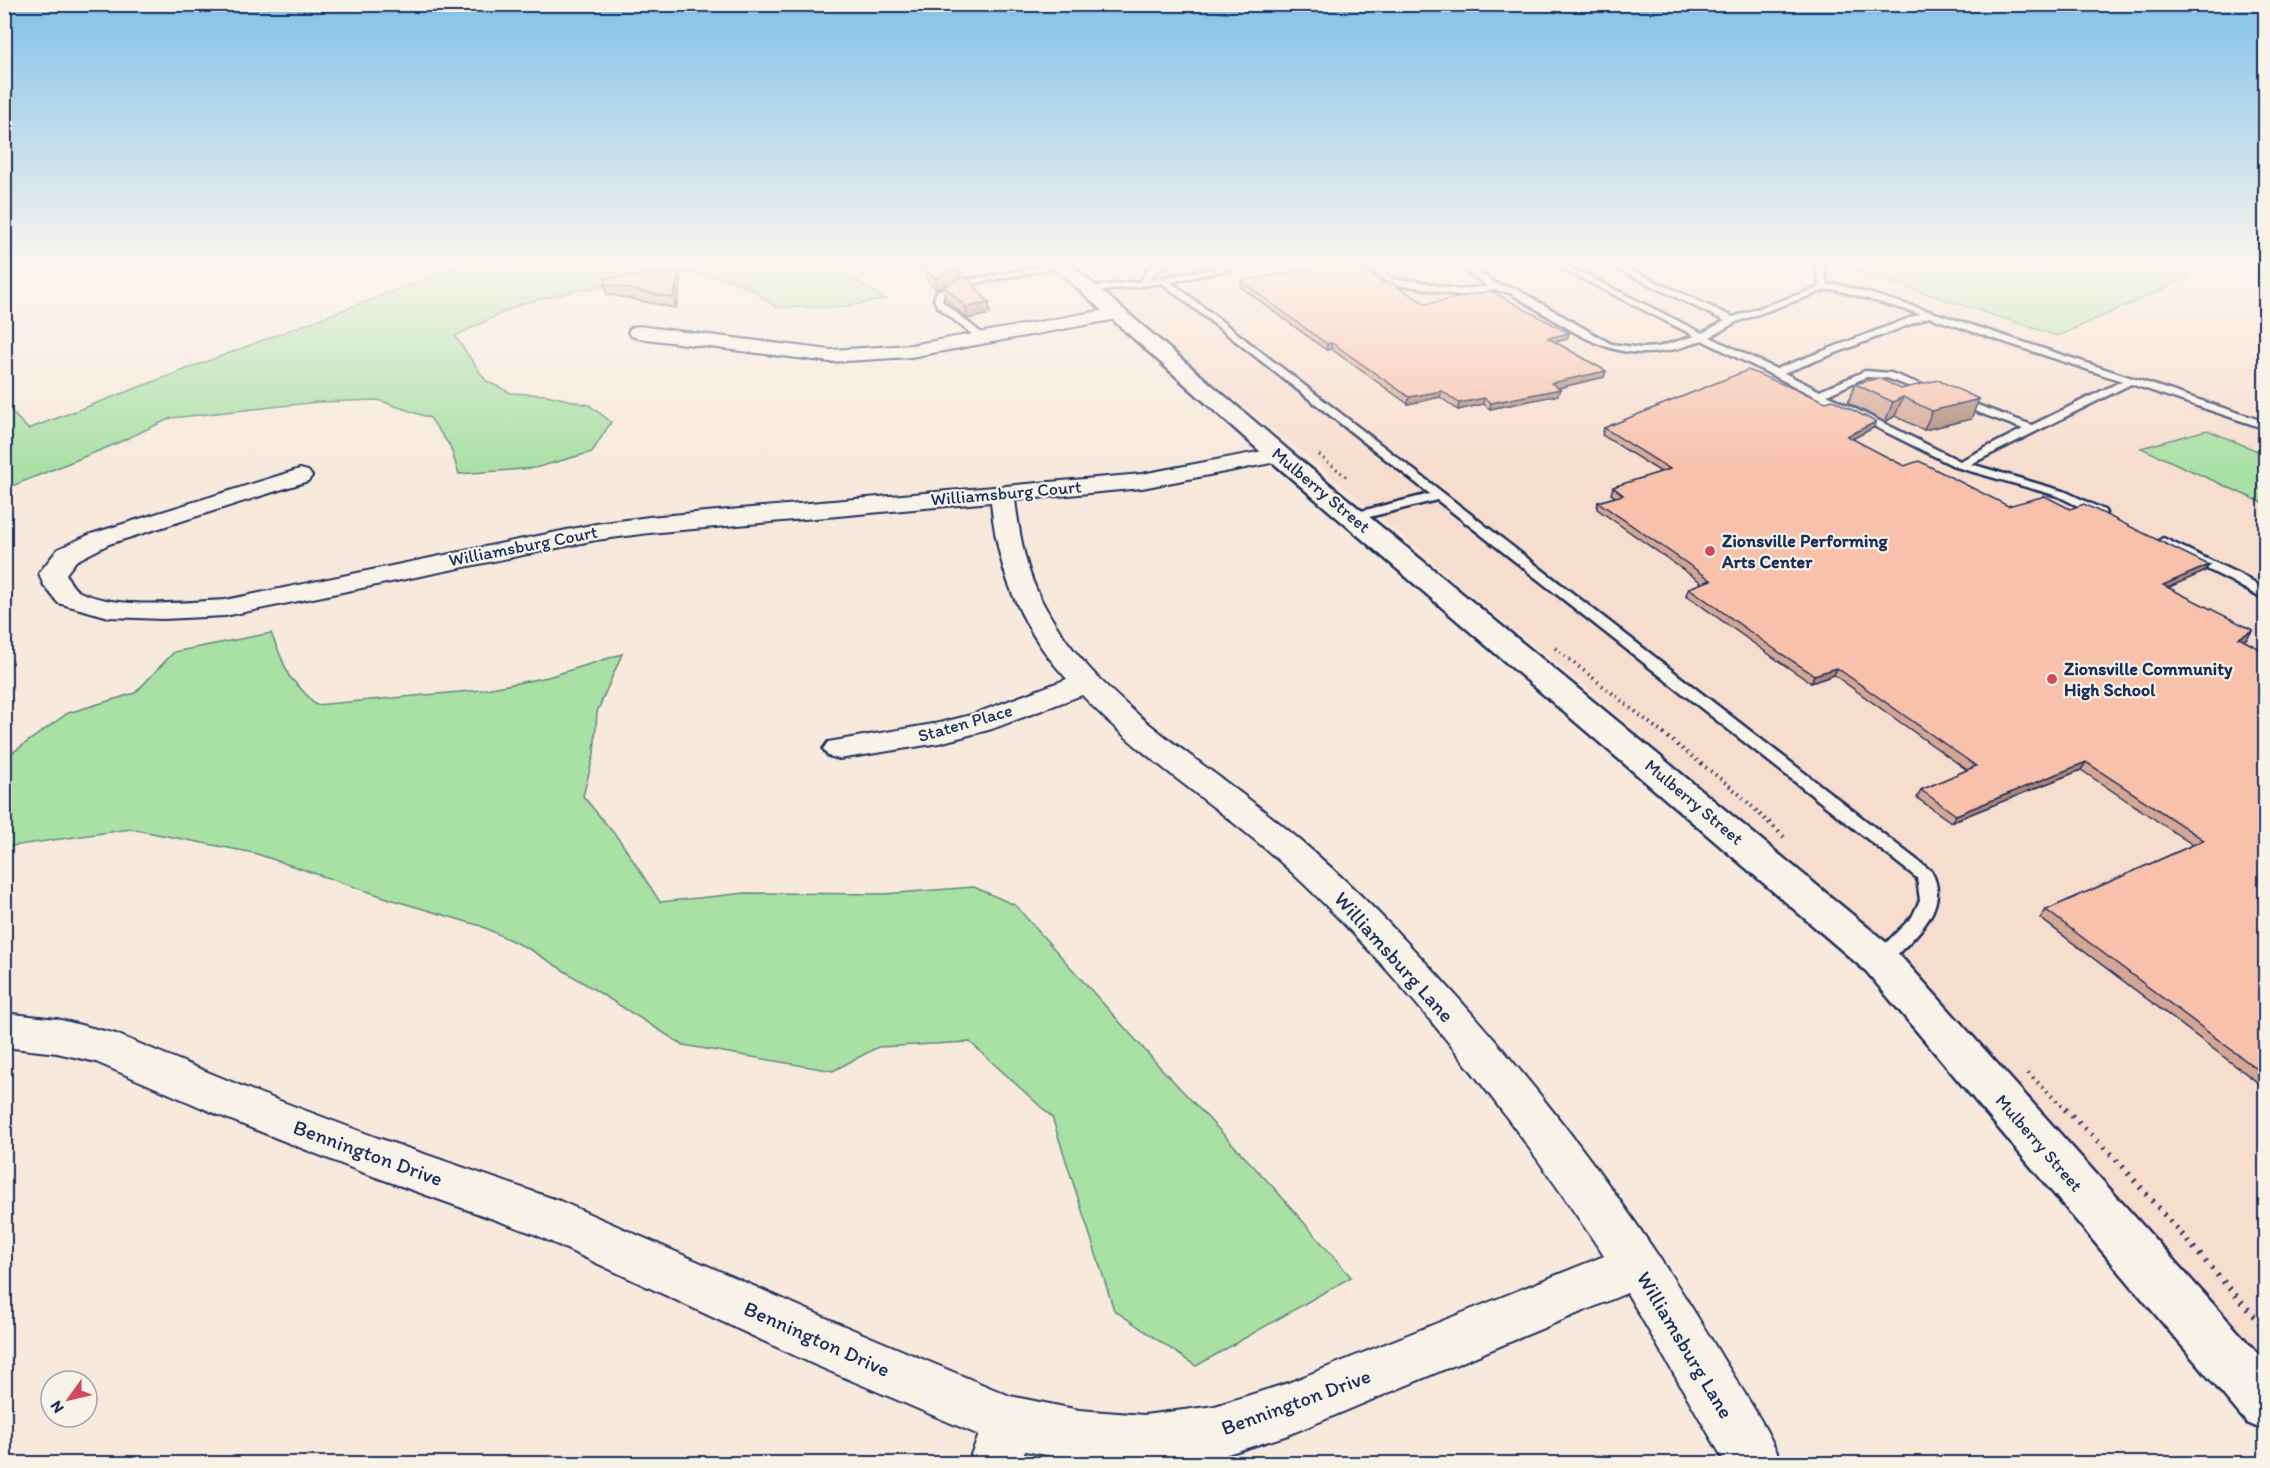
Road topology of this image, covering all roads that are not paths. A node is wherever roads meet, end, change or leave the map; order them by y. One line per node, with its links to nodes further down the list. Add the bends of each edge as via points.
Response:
1 (643, 333): 11 (street, via 830,356 911,351)
2 (975, 333): 11 (lane)
3 (1013, 333): 11 (street)
4 (1137, 333): 18 (street, Mulberry Street)
5 (1231, 333): 22 (lane)
6 (1585, 333): 12 (lane, via 1625,351 1656,352)
7 (1693, 333): 12 (lane)
8 (1713, 333): 12 (lane)
9 (1883, 333): 13 (lane)
10 (1985, 333): 14 (lane)
11 (982, 338)
12 (1704, 338): 13 (lane)
13 (1774, 373): 15 (lane)
14 (2130, 381): 16 (lane); 17 (lane)
15 (1819, 395): 17 (lane, via 1865,374 1887,375); 19 (lane)
16 (2265, 426)
17 (2032, 429): 19 (lane)
18 (1279, 455): 21 (street, Williamsburg Court, via 1142,481); 23 (street, Mulberry Street)
19 (1960, 465): 24 (lane, via 2062,494)
20 (300, 476): 21 (street, Williamsburg Court, via 100,539 67,555 52,573 68,597 109,609 204,610 596,532)
21 (1002, 494): 27 (street, Williamsburg Lane, via 1005,522 1024,591 1045,630)
22 (1441, 495): 23 (lane); 29 (lane, via 1925,875 1929,900 1919,921)
23 (1353, 517): 29 (street, Mulberry Street)
24 (2113, 519)
25 (2153, 538): 26 (lane, via 2238,579)
26 (2265, 597)
27 (1088, 682): 28 (street, Staten Place, via 939,734); 31 (street, Williamsburg Lane, via 1112,708 1276,838 1378,934 1505,1084)
28 (839, 749)
29 (1880, 960): 32 (street, Mulberry Street)
30 (4, 1030): 33 (street, Bennington Drive, via 102,1046 375,1157 543,1216 831,1347)
31 (1638, 1266): 33 (street, Bennington Drive, via 1288,1409 1215,1432 1144,1441 1079,1436); 34 (street, Williamsburg Lane)
32 (2265, 1404)
33 (1002, 1443)
34 (1756, 1464)

